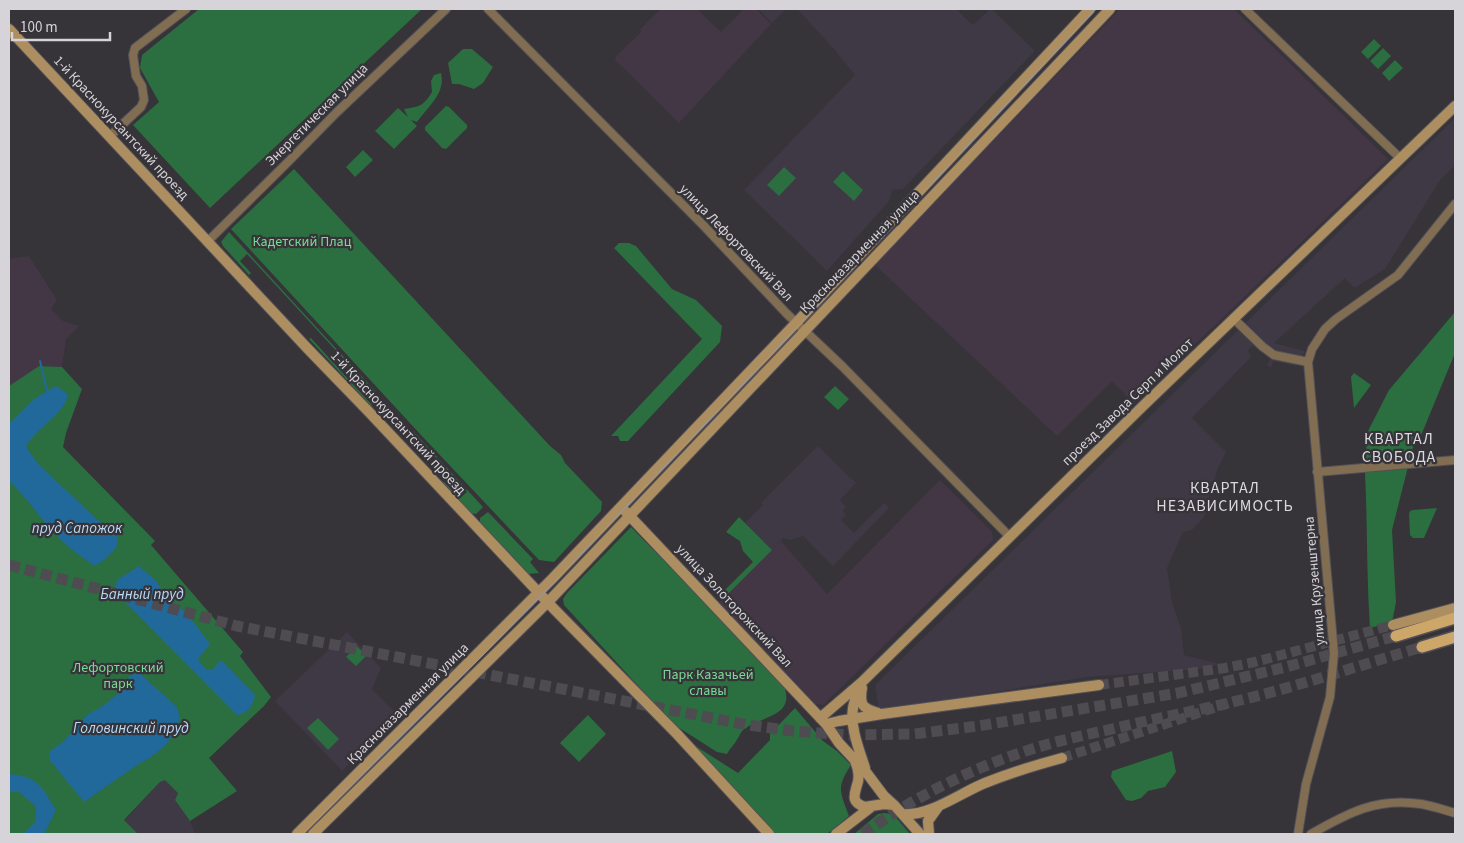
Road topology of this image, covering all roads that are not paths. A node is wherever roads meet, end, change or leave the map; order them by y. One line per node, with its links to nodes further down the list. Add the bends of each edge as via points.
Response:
1 (186, 9): 9 (street, via 135,48 136,76 142,86 144,100 141,107)
2 (446, 9): 12 (street, Энергетическая улица)
3 (488, 9): 14 (street, улица Лефортовский Вал)
4 (1090, 9): 14 (street, Красноказарменная улица)
5 (1110, 9): 15 (street, Красноказарменная улица)
6 (1244, 9): 10 (street)
7 (9, 29): 9 (street, 1-й Краснокурсантский проезд)
8 (1455, 106): 10 (street, проезд Завода Серп и Молот)
9 (110, 136): 12 (street, 1-й Краснокурсантский проезд)
10 (1400, 158): 13 (street, проезд Завода Серп и Молот)
11 (1455, 204): 16 (street, улица Крузенштерна, via 1398,275 1325,329)
12 (208, 241): 22 (street, 1-й Краснокурсантский проезд)
13 (1234, 319): 16 (street, via 1274,355); 21 (street, проезд Завода Серп и Молот)
14 (796, 323): 15 (street, улица Лефортовский Вал); 19 (street, Красноказарменная улица)
15 (804, 330): 20 (street, Красноказарменная улица); 21 (street, улица Лефортовский Вал)
16 (1308, 362): 18 (street, улица Крузенштерна)
17 (1455, 460): 18 (street)
18 (1317, 472): 52 (street, улица Крузенштерна, via 1334,653 1330,697 1306,784)
19 (621, 506): 20 (street, улица Золоторожский Вал); 22 (street, Красноказарменная улица)
20 (630, 515): 23 (street, Красноказарменная улица); 33 (street, улица Золоторожский Вал)
21 (1009, 536): 29 (street, проезд Завода Серп и Молот)
22 (539, 592): 23 (street, 1-й Краснокурсантский проезд); 46 (street, Красноказарменная улица)
23 (548, 602): 47 (street, Красноказарменная улица); 48 (street, 1-й Краснокурсантский проезд)
24 (1455, 608): 26 (street)
25 (1455, 618): 26 (main road)
26 (1394, 631)
27 (1455, 637): 28 (main road)
28 (1422, 647)
29 (864, 680): 31 (street, via 862,704 866,709); 32 (street, via 854,700); 33 (street, проезд Завода Серп и Молот)
30 (1099, 685): 31 (street)
31 (882, 714): 32 (street)
32 (853, 719): 33 (street); 36 (street)
33 (823, 721): 34 (street, улица Золоторожский Вал)
34 (853, 758): 36 (street, улица Золоторожский Вал); 37 (street, via 858,771)
35 (1062, 758): 40 (street, via 992,780)
36 (866, 772): 38 (street, улица Золоторожский Вал)
37 (857, 786): 38 (street, via 866,781); 39 (street)
38 (878, 787): 41 (street, via 880,797); 42 (street)
39 (856, 802): 41 (street, via 861,806); 45 (street)
40 (941, 805): 44 (street, via 913,815); 51 (street, via 928,820)
41 (873, 806): 42 (street); 45 (street)
42 (895, 806): 44 (street)
43 (1455, 813): 53 (street, via 1421,804 1377,804 1355,810)
44 (902, 814): 50 (street)
45 (853, 820): 49 (street)
46 (296, 834)
47 (313, 834)
48 (769, 834)
49 (836, 834)
50 (920, 834)
51 (929, 834)
52 (1298, 834)
53 (1311, 834)

